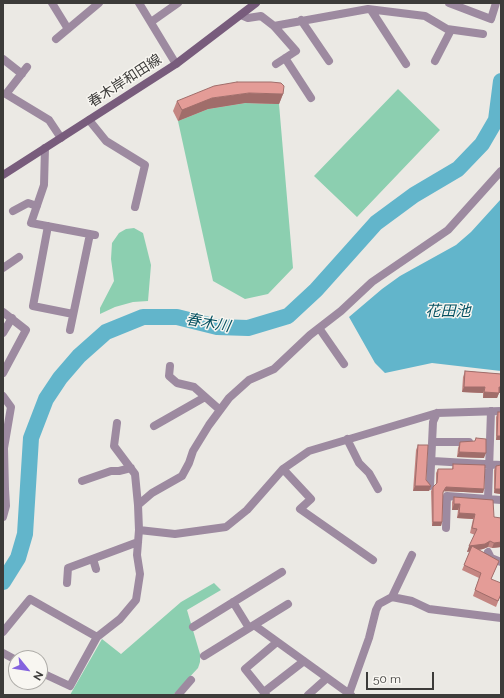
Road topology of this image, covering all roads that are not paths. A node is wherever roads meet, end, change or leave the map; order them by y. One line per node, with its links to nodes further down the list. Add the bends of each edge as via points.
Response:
1 (52, 3): 13 (street)
2 (99, 3): 13 (street)
3 (139, 3): 11 (street)
4 (178, 3): 11 (street)
5 (256, 3): 9 (main road, 春木岸和田線)
6 (449, 3): 7 (street, via 491,19)
7 (496, 3)
8 (371, 10): 10 (street, via 354,10); 14 (street, via 425,16); 23 (street)
9 (240, 16): 12 (street, via 261,16); 21 (main road, 春木岸和田線)
10 (301, 20): 12 (street); 19 (street)
11 (151, 22): 21 (street)
12 (274, 26): 17 (street, via 296,50)
13 (68, 29): 16 (street)
14 (451, 30): 15 (street); 20 (street)
15 (483, 34)
16 (56, 39)
17 (285, 58): 22 (street); 24 (street)
18 (3, 59): 26 (street, via 25,71 6,94 49,120)
19 (329, 61)
20 (435, 62)
21 (176, 64): 25 (main road, 春木岸和田線)
22 (276, 64)
23 (406, 64)
24 (311, 98)
25 (90, 120): 26 (main road, 春木岸和田線); 31 (street, via 106,142 146,165)
26 (62, 138): 27 (main road, 春木岸和田線)
27 (46, 148): 29 (main road, 春木岸和田線); 30 (street, via 44,185)
28 (501, 171): 39 (street, via 448,230 372,282)
29 (3, 175)
30 (37, 206): 32 (street, via 28,203); 33 (street, via 31,223)
31 (135, 208)
32 (13, 210)
33 (48, 226): 37 (street, via 33,306); 37 (street, via 92,235)
34 (19, 257): 35 (street)
35 (3, 268)
36 (3, 312): 38 (street)
37 (73, 314): 40 (street)
38 (12, 318): 41 (street); 44 (street, via 26,330)
39 (319, 328): 42 (street); 47 (street, via 274,369 249,380)
40 (70, 330)
41 (3, 333)
42 (344, 364)
43 (170, 366): 46 (street, via 169,376 177,383 194,387)
44 (3, 373)
45 (3, 396): 63 (street, via 11,407 4,448)
46 (205, 397): 47 (street); 52 (street)
47 (220, 410): 67 (street, via 193,451 182,476 152,493)
48 (491, 411): 49 (street); 50 (street); 57 (street)
49 (501, 411)
50 (437, 413): 53 (street); 54 (street, via 433,422)
51 (117, 423): 59 (street, via 114,446)
52 (154, 426)
53 (347, 439): 60 (street, via 309,451); 64 (street, via 359,463 369,473)
54 (433, 442): 55 (street); 56 (street)
55 (469, 442)
56 (433, 461): 57 (street); 62 (street)
57 (489, 465): 58 (street); 65 (street)
58 (501, 466)
59 (130, 468): 61 (street); 67 (street, via 135,474)
60 (283, 469): 70 (street, via 247,510 226,527 175,534); 75 (street, via 311,499 300,509)
61 (82, 480)
62 (430, 486)
63 (4, 489): 68 (street, via 6,506)
64 (378, 489)
65 (488, 499): 66 (street); 69 (street, via 447,496)
66 (501, 500)
67 (138, 505): 70 (street)
68 (3, 517)
69 (446, 528)
70 (139, 530): 71 (street)
71 (138, 542): 74 (street); 87 (street, via 140,574 136,600 120,619)
72 (488, 552): 76 (street, via 491,558)
73 (412, 555): 80 (street)
74 (93, 559): 77 (street); 79 (street, via 68,568)
75 (373, 560)
76 (501, 562)
77 (96, 569)
78 (282, 572): 81 (street)
79 (67, 583)
80 (392, 597): 83 (street, via 412,601 429,609); 95 (street, via 379,604 376,610)
81 (233, 602): 84 (street); 85 (street)
82 (288, 604): 84 (street)
83 (501, 618)
84 (252, 626): 88 (street); 89 (street)
85 (193, 627)
86 (3, 632): 87 (street, via 30,599)
87 (97, 637): 91 (street, via 70,686)
88 (277, 642): 90 (street); 94 (street, via 245,669)
89 (204, 656)
90 (304, 661): 92 (street); 94 (street)
91 (48, 676)
92 (327, 678): 95 (street); 97 (street)
93 (191, 680): 96 (street)
94 (265, 694)
95 (350, 694)
96 (178, 695)
97 (308, 695)

